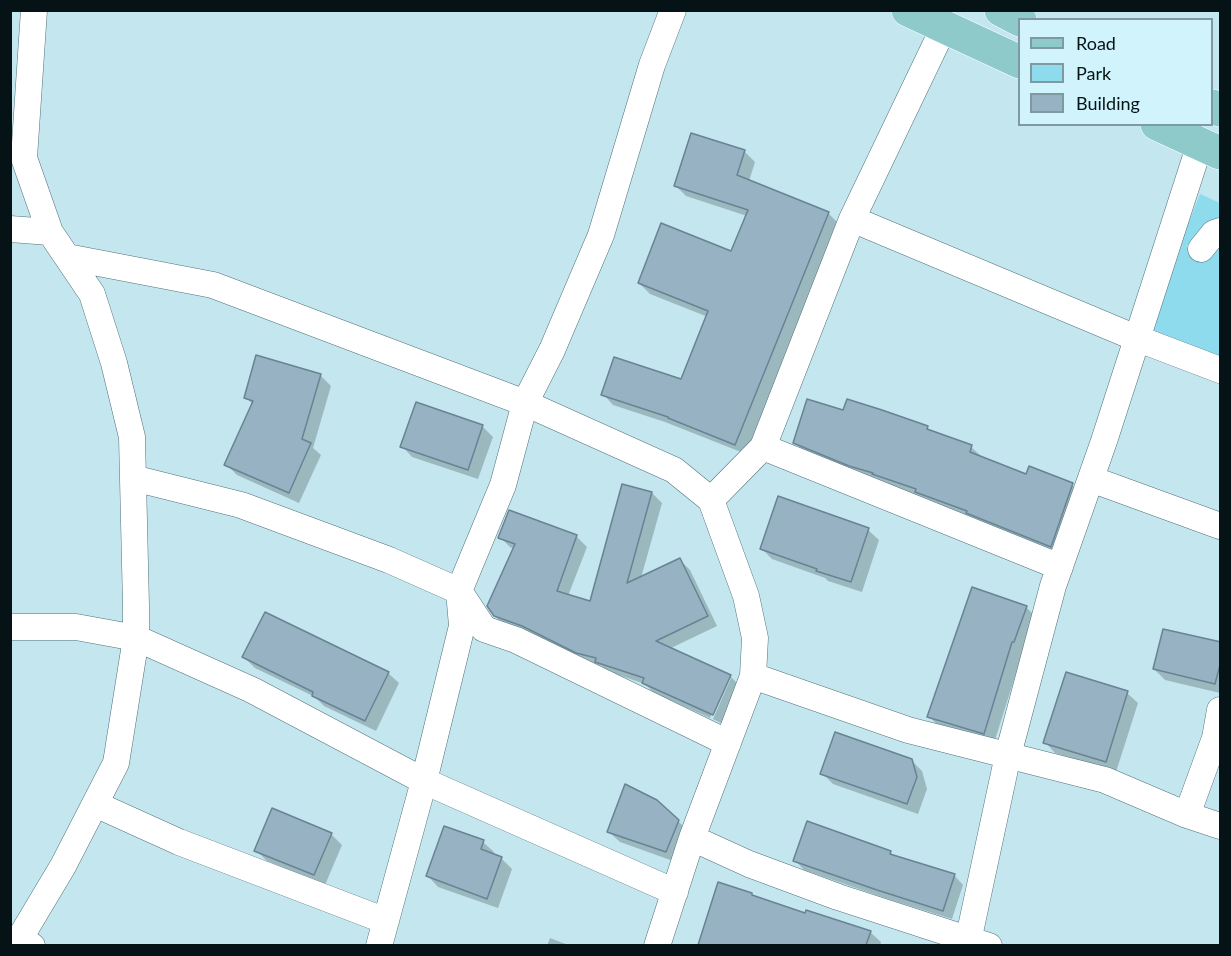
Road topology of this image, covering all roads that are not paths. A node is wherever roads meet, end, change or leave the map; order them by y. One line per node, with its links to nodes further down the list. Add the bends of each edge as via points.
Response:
1 (34, 10): 7 (street)
2 (673, 10): 19 (street, via 652,65 601,235)
3 (909, 10): 6 (main road)
4 (1001, 10): 5 (main road)
5 (1018, 19)
6 (944, 27): 8 (main road); 11 (street)
7 (20, 61): 14 (street, via 24,159)
8 (1018, 61)
9 (1161, 126): 10 (main road)
10 (1210, 149): 17 (street)
11 (852, 219): 17 (street); 20 (street)
12 (10, 228): 14 (street)
13 (1221, 231): 15 (street, via 1214,233)
14 (50, 232): 16 (street)
15 (1201, 249)
16 (67, 257): 19 (street, via 213,285); 21 (street, via 92,294 114,363 132,437)
17 (1136, 338): 18 (street); 22 (street)
18 (1221, 370)
19 (525, 403): 23 (street, via 674,470); 26 (street, via 503,485)
20 (762, 447): 23 (street); 25 (street)
21 (133, 478): 26 (street, via 241,505 389,560); 28 (street)
22 (1091, 479): 24 (street); 25 (street)
23 (711, 500): 29 (street, via 746,596 755,638)
24 (1221, 526)
25 (1060, 567): 32 (street)
26 (459, 591): 31 (street, via 484,629 516,640); 33 (street, via 462,626)
27 (10, 627): 28 (street, via 76,627)
28 (136, 638): 33 (street, via 252,690); 34 (street, via 116,763)
29 (753, 676): 31 (street); 32 (street, via 908,730)
30 (1221, 710): 35 (street)
31 (728, 743): 37 (street)
32 (1008, 755): 35 (street, via 1105,780); 41 (street)
33 (424, 781): 38 (street); 39 (street)
34 (95, 804): 39 (street, via 179,842); 40 (street)
35 (1187, 815): 36 (street)
36 (1221, 826)
37 (692, 838): 38 (street); 41 (street, via 749,864)
38 (675, 892): 43 (street)
39 (386, 921): 42 (street)
40 (21, 938)
41 (975, 943)
42 (379, 945)
43 (657, 945)

